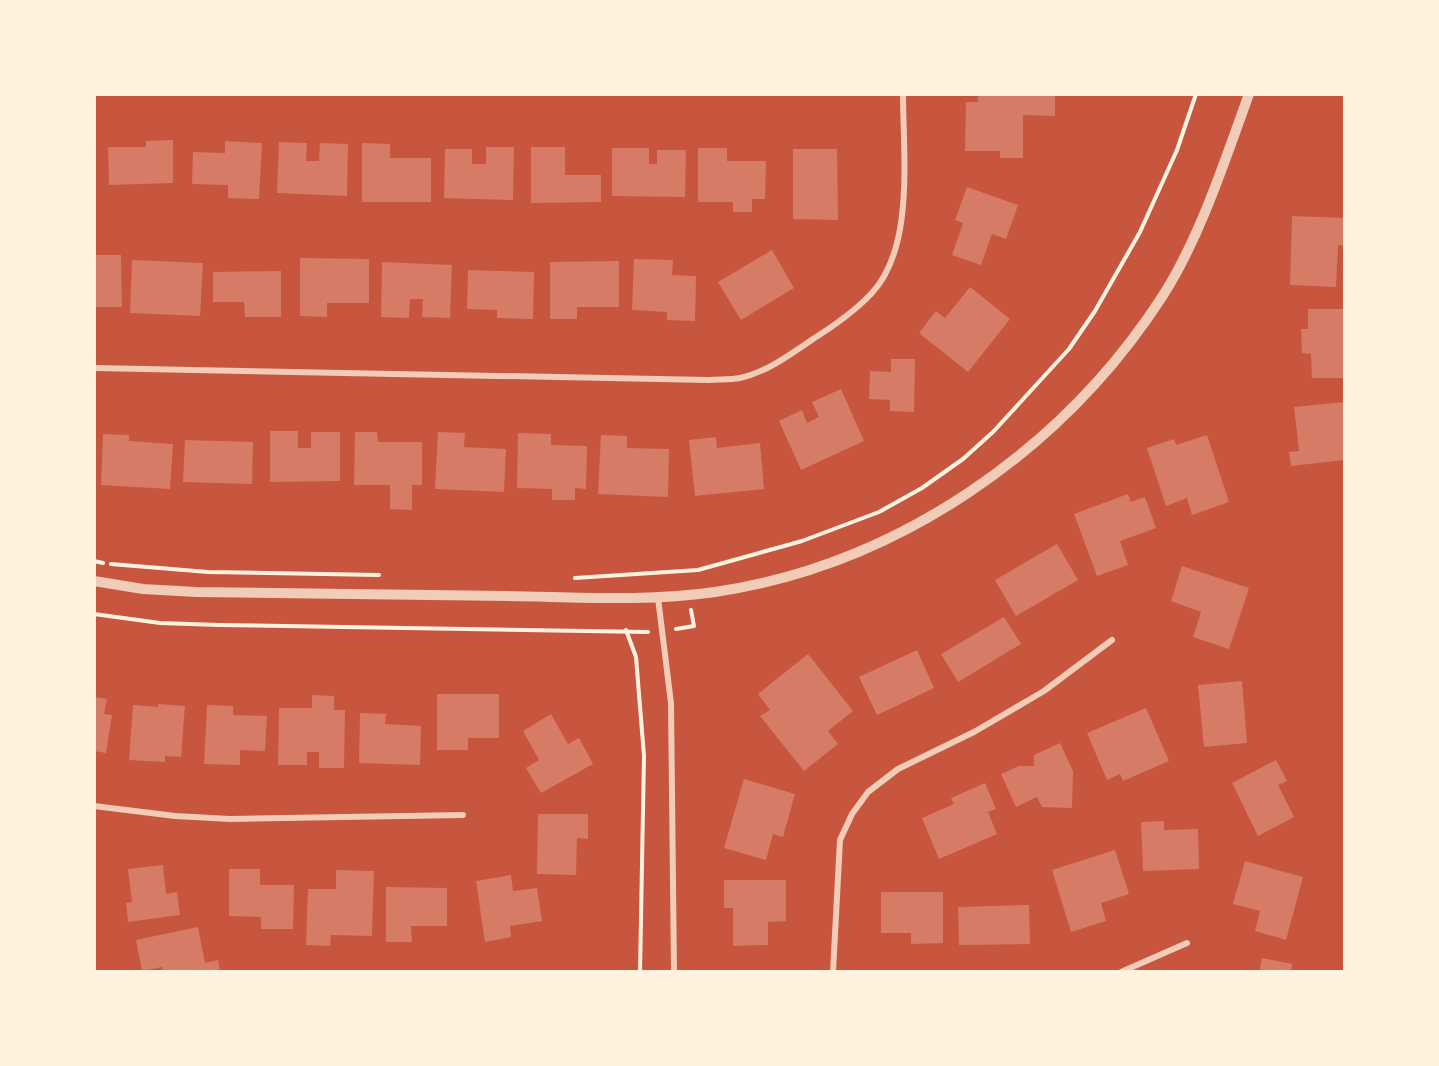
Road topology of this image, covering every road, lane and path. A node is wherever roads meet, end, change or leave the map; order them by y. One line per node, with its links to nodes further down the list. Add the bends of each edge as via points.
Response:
1 (903, 94): 4 (street, via 902,212 894,257 885,276 871,294 822,334 767,368 740,378)
2 (1196, 94): 7 (path, via 1177,150 1140,232 1095,311 1063,356 963,459 879,512 802,541 683,572)
3 (1249, 94): 9 (street, via 1200,220 1164,294 1087,393 1019,456 978,488 875,545 755,585)
4 (94, 368)
5 (94, 561): 6 (path, via 208,572)
6 (387, 575)
7 (566, 578)
8 (94, 581): 9 (street, via 196,592)
9 (658, 598): 16 (street, via 669,670 673,743)
10 (94, 614): 15 (path, via 160,624 219,626 626,630 636,657 644,756)
11 (1112, 640): 17 (street, via 1044,691 974,732 898,769 868,792 840,840)
12 (94, 806): 13 (street, via 230,819)
13 (463, 815)
14 (1187, 944): 18 (street)
15 (640, 972)
16 (674, 972)
17 (833, 972)
18 (1121, 972)

